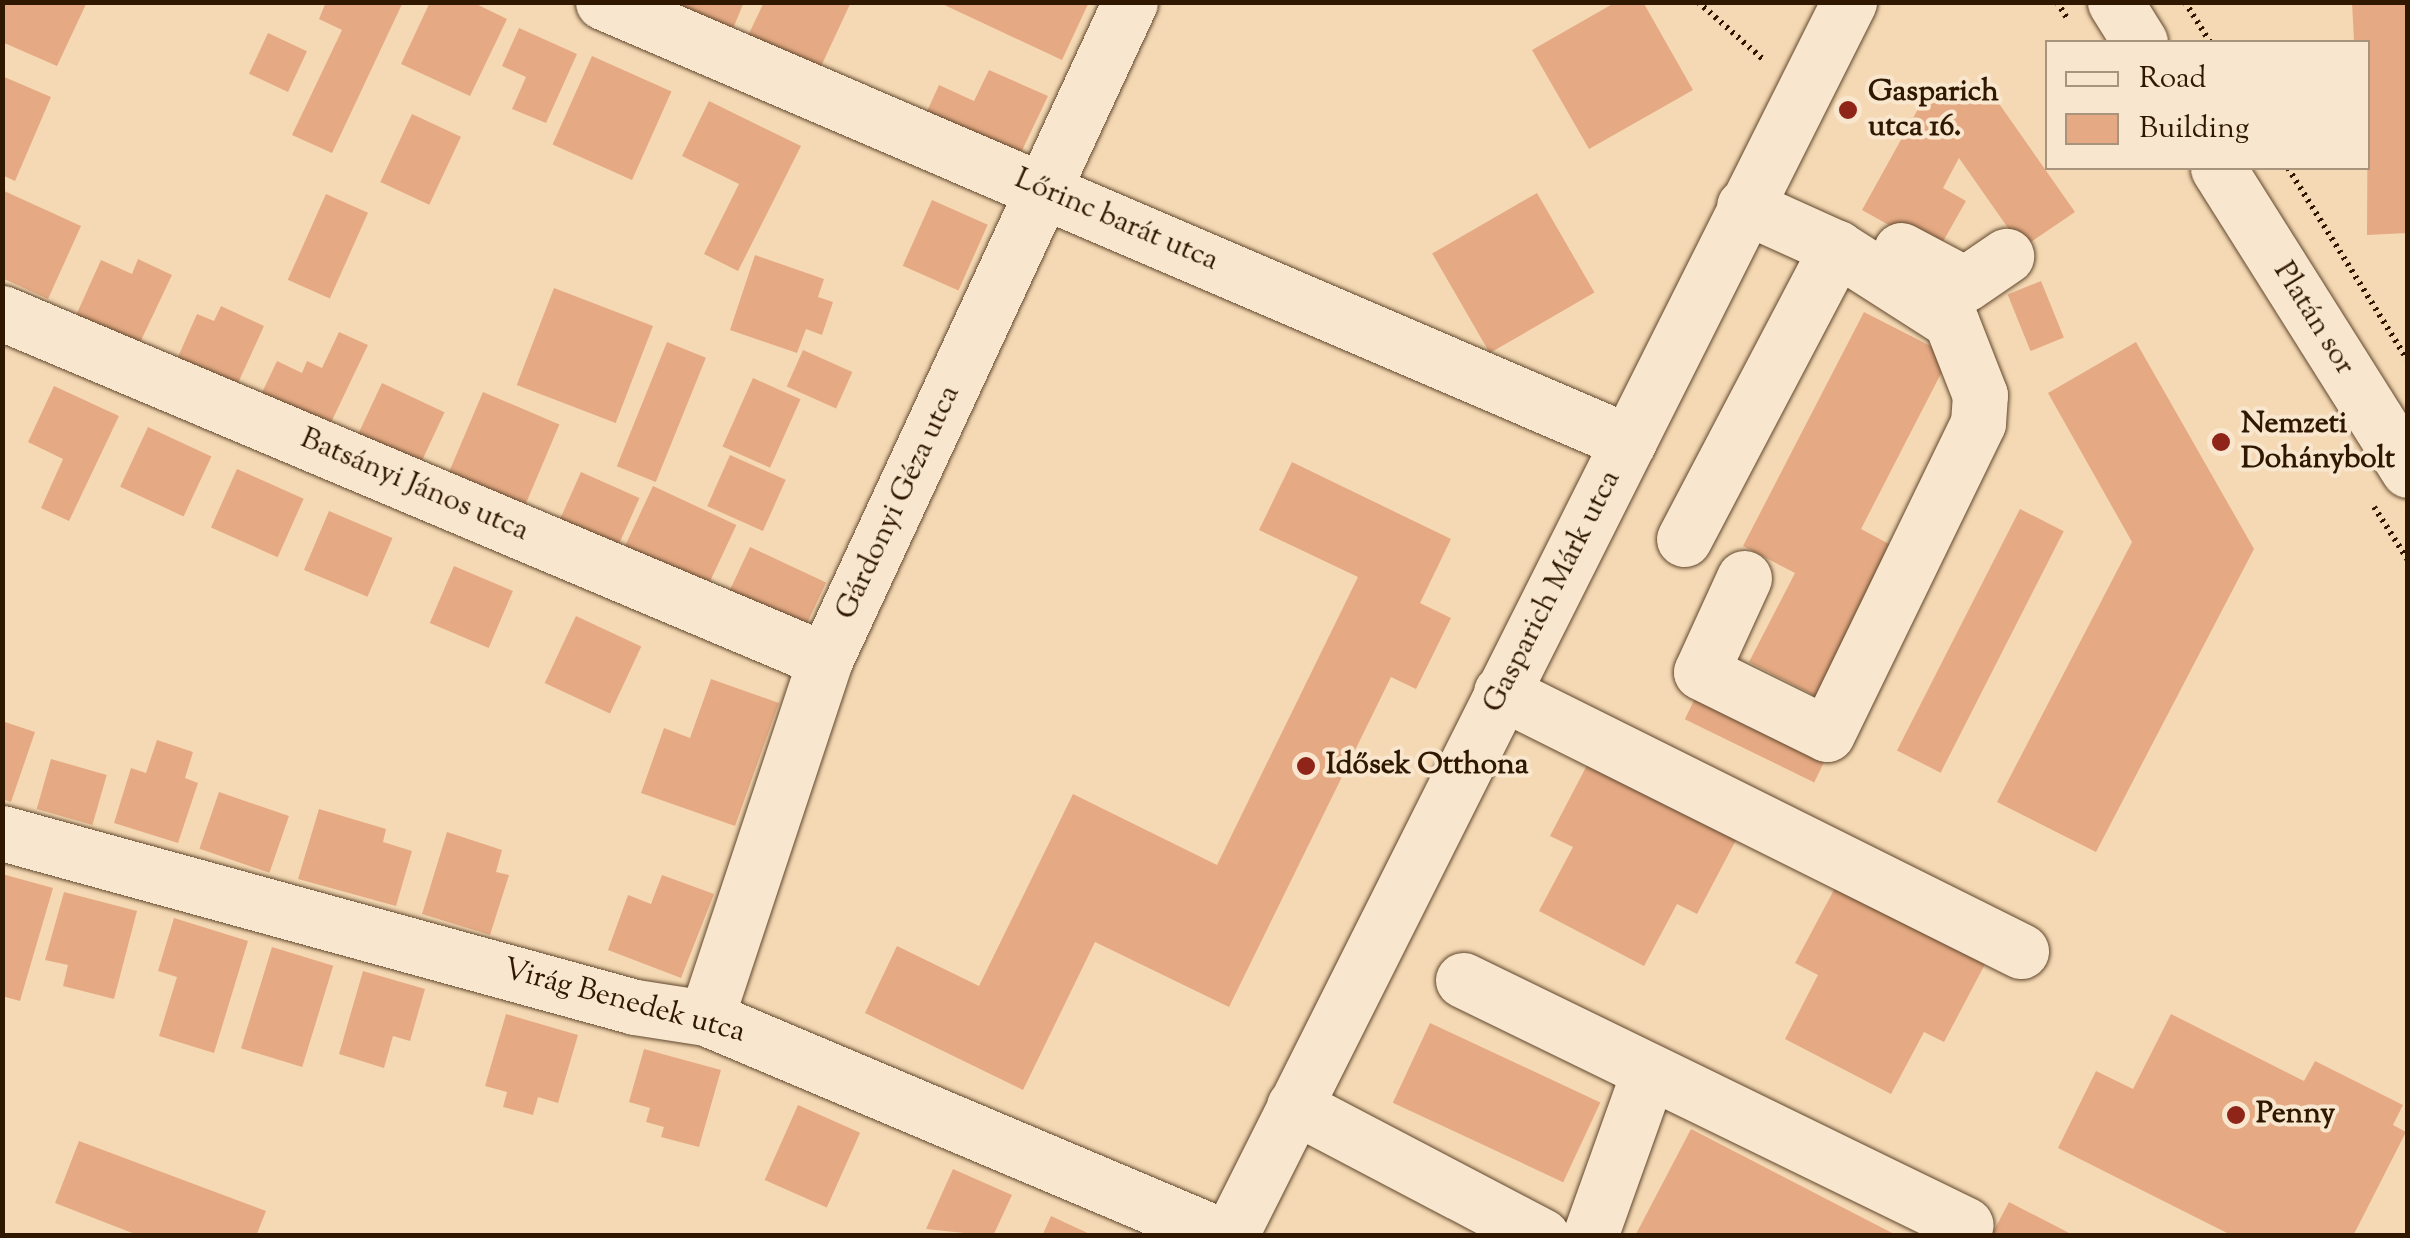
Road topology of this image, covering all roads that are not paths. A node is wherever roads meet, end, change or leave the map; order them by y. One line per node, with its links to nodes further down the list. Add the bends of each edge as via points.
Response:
1 (602, 2): 7 (street, Lőrinc barát utca)
2 (1130, 2): 7 (street, Gárdonyi Géza utca)
3 (1849, 2): 8 (street, Gasparich Márk utca)
4 (2115, 2): 5 (street)
5 (2139, 40)
6 (2219, 170): 13 (street, Platán sor)
7 (1045, 190): 12 (street, Lőrinc barát utca); 16 (street, Gárdonyi Géza utca)
8 (1744, 206): 9 (street); 12 (street, Gasparich Márk utca)
9 (1815, 238): 10 (street, via 1831,213 1964,284); 14 (street); 15 (street, via 1951,321 1980,395 1978,424 1827,734 1701,672)
10 (2006, 256)
11 (2, 312): 16 (street, Batsányi János utca)
12 (1629, 442): 17 (street, Gasparich Márk utca)
13 (2408, 470)
14 (1684, 539)
15 (1744, 578)
16 (825, 660): 21 (street, Gárdonyi Géza utca)
17 (1502, 692): 19 (street); 23 (street, Gasparich Márk utca)
18 (2, 832): 21 (street, Virág Benedek utca, via 635,1007)
19 (2021, 951)
20 (1462, 980): 22 (street)
21 (706, 1018): 25 (street, Virág Benedek utca)
22 (1649, 1071): 24 (street); 28 (street)
23 (1294, 1106): 26 (street, Gasparich Márk utca); 27 (street)
24 (1966, 1225)
25 (1222, 1236)
26 (1230, 1236)
27 (1542, 1236)
28 (1590, 1236)

